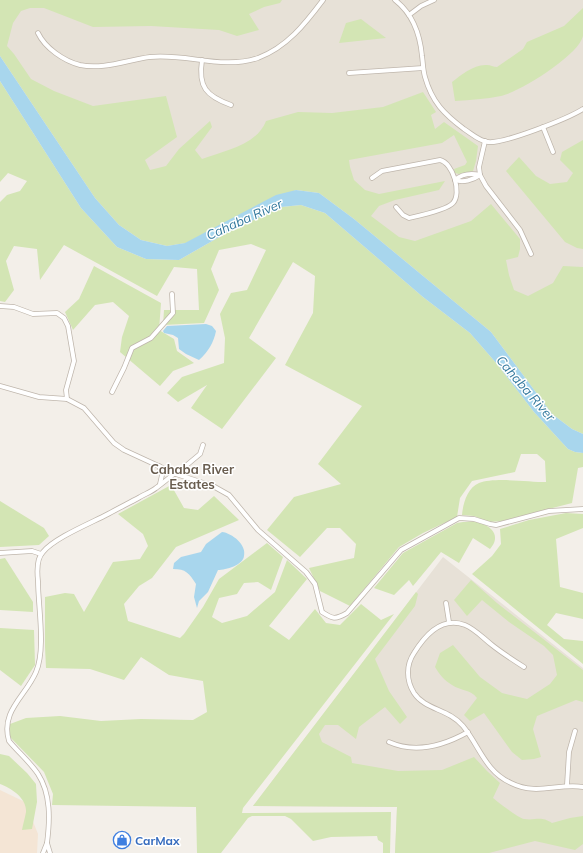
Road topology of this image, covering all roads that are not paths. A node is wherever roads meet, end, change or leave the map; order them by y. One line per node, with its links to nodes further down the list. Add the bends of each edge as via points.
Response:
1 (323, 0): 6 (street, via 293,36 258,58 234,63)
2 (395, 0): 4 (street)
3 (434, 0): 4 (street)
4 (409, 15): 7 (street, via 419,33)
5 (38, 33): 6 (street, via 46,44 61,56 85,66 159,57)
6 (202, 60): 9 (street, via 203,86 214,98)
7 (423, 68): 8 (street); 12 (street, via 430,92 440,108 469,133)
8 (349, 73)
9 (231, 105)
10 (583, 109): 11 (street, via 567,118)
11 (543, 126): 12 (street, via 501,140); 13 (street)
12 (485, 141): 14 (street, via 479,167)
13 (553, 152)
14 (480, 175): 16 (street, via 472,173); 18 (street, via 520,230)
15 (372, 178): 16 (street, via 382,171 440,160 452,170)
16 (455, 180): 17 (street, via 456,197 449,206 409,218)
17 (396, 207)
18 (531, 254)
19 (172, 294): 22 (street, via 173,313 151,338 132,348)
20 (0, 306): 23 (street, via 14,307 33,314 57,313 64,318 68,326 74,362 66,390)
21 (0, 386): 23 (street, via 39,397)
22 (112, 392)
23 (67, 400): 25 (street, via 84,408 118,446)
24 (203, 445): 26 (street, via 200,454)
25 (159, 466): 26 (street); 27 (street, via 162,475)
26 (176, 474): 27 (street); 28 (street, via 213,486 229,495 258,530 306,572 315,584 322,612 332,618 338,618 346,613 401,550 459,518 496,524 549,511)
27 (160, 484): 30 (street, via 137,499 56,541)
28 (583, 509)
29 (0, 553): 30 (street, via 32,550)
30 (41, 554): 34 (street, via 37,574 40,660 32,680)
31 (446, 603): 32 (street)
32 (449, 622): 33 (street, via 469,627); 37 (street, via 430,631 414,652 408,667 409,680 421,701 452,716)
33 (524, 667)
34 (4, 716)
35 (2, 726): 41 (street, via 9,741 37,773 46,789 49,829)
36 (575, 731): 39 (street, via 568,752)
37 (468, 732): 38 (street, via 444,744 423,748 399,746); 39 (street, via 487,764 507,781 519,787 535,790)
38 (389, 742)
39 (567, 785): 40 (street)
40 (583, 788)
41 (47, 843): 42 (street); 43 (street)
42 (42, 853)
43 (50, 853)

